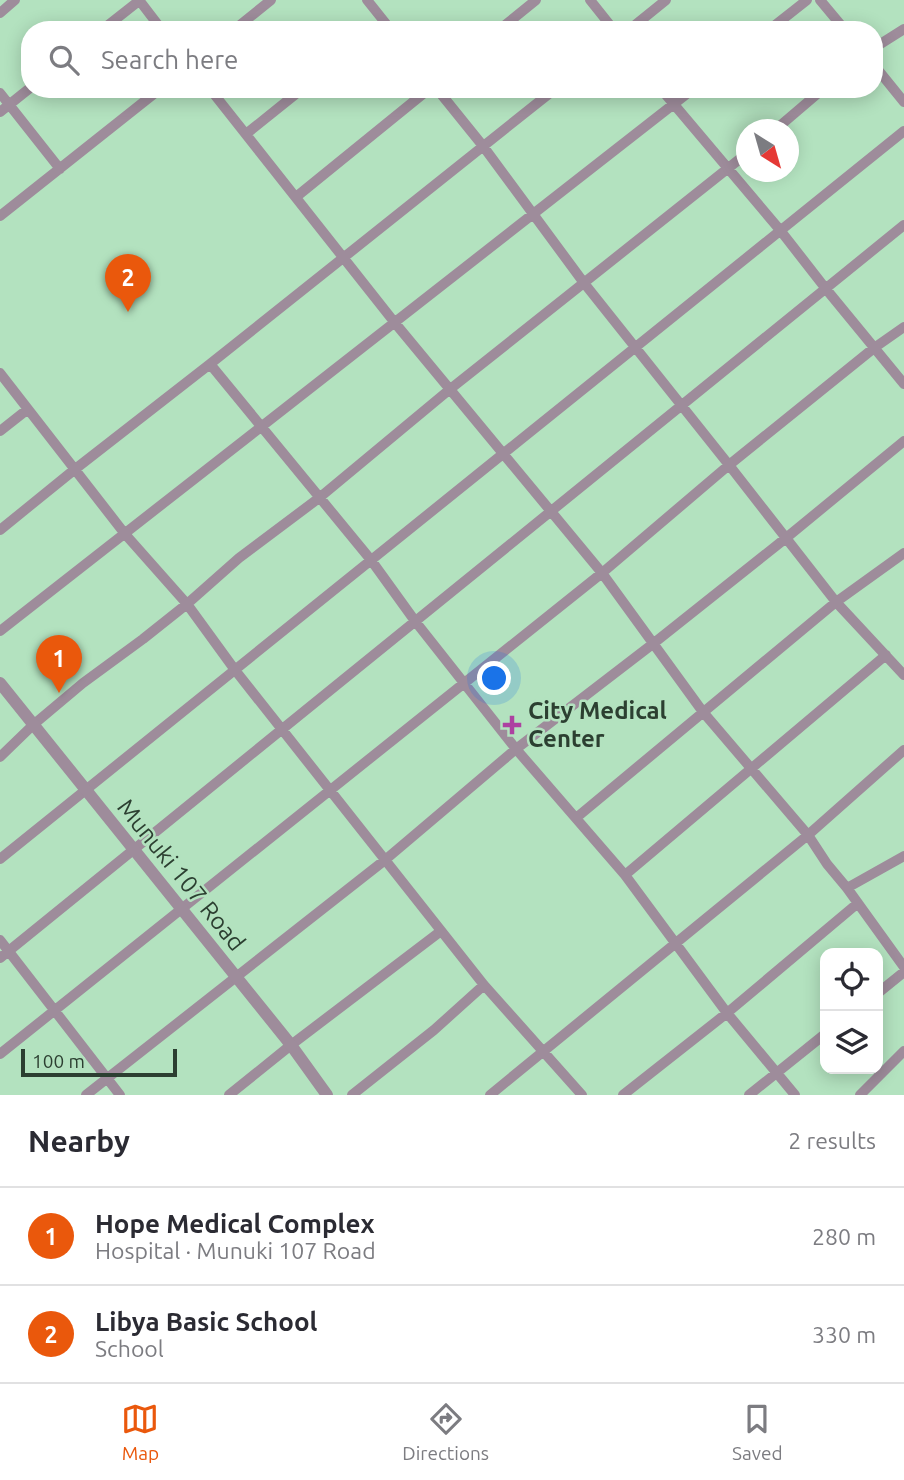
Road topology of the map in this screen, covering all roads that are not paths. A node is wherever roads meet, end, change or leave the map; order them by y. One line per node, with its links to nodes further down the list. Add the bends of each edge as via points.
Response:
1 (15, 0): 10 (street)
2 (139, 0): 11 (street); 12 (street)
3 (271, 0): 13 (street)
4 (367, 0): 14 (street)
5 (536, 0): 15 (street)
6 (590, 0): 16 (street)
7 (666, 0): 17 (street)
8 (807, 0): 18 (street)
9 (820, 0): 19 (street)
10 (0, 13)
11 (114, 21)
12 (155, 21)
13 (245, 21)
14 (380, 21)
15 (510, 21)
16 (607, 21)
17 (640, 21)
18 (780, 21)
19 (838, 21)
20 (904, 29): 21 (street)
21 (883, 42)
22 (883, 76): 34 (street)
23 (0, 93): 36 (street)
24 (21, 95): 36 (street)
25 (149, 98): 42 (street)
26 (217, 98): 39 (street)
27 (291, 98): 39 (street)
28 (418, 98): 44 (street)
29 (444, 98): 40 (street)
30 (544, 98): 40 (street)
31 (668, 98): 35 (street)
32 (682, 98): 35 (street)
33 (813, 98): 37 (street)
34 (904, 102)
35 (673, 105): 43 (street); 45 (street)
36 (5, 108): 42 (street)
37 (788, 119)
38 (904, 131): 48 (street)
39 (246, 134): 44 (street)
40 (483, 146): 45 (street); 49 (street)
41 (736, 163): 43 (street)
42 (60, 169): 46 (street)
43 (729, 169): 48 (street); 50 (street)
44 (296, 197): 49 (street)
45 (534, 214): 50 (street); 52 (street)
46 (0, 216)
47 (904, 225): 51 (street)
48 (780, 230): 51 (street); 54 (street)
49 (344, 258): 52 (street); 56 (street)
50 (584, 283): 54 (street); 59 (street)
51 (826, 289): 55 (street); 60 (street)
52 (395, 323): 59 (street); 62 (street)
53 (904, 327): 55 (street)
54 (635, 348): 60 (street); 65 (street)
55 (874, 348): 58 (street); 66 (street)
56 (210, 364): 62 (street); 67 (street)
57 (0, 373): 61 (street)
58 (904, 384)
59 (449, 390): 65 (street); 68 (street)
60 (681, 405): 66 (street); 69 (street)
61 (28, 409): 63 (street); 67 (street)
62 (261, 428): 68 (street); 71 (street)
63 (0, 431)
64 (904, 441): 72 (street)
65 (504, 453): 69 (street); 74 (street)
66 (729, 465): 72 (street); 75 (street)
67 (74, 470): 70 (street); 71 (street)
68 (319, 498): 74 (street); 77 (street)
69 (551, 510): 75 (street); 78 (street)
70 (0, 530)
71 (125, 534): 77 (street); 79 (street)
72 (786, 538): 76 (street); 80 (street)
73 (904, 554): 76 (street)
74 (371, 560): 78 (street); 82 (street)
75 (602, 573): 80 (street); 85 (street)
76 (836, 602): 81 (street); 86 (street)
77 (187, 604): 82 (street); 87 (street)
78 (415, 621): 85 (street); 88 (street)
79 (0, 631)
80 (654, 643): 86 (street); 89 (street)
81 (886, 655): 83 (street); 92 (street)
82 (235, 670): 88 (street); 93 (street)
83 (904, 675)
84 (0, 683): 87 (street, Munuki 107 Road)
85 (464, 683): 89 (street); 94 (street)
86 (703, 712): 92 (street); 95 (street)
87 (33, 725): 91 (street); 93 (street, Munuki 107 Road)
88 (282, 729): 94 (street); 97 (street)
89 (516, 749): 95 (street); 100 (street)
90 (904, 750): 96 (street)
91 (0, 757)
92 (751, 767): 96 (street); 101 (street)
93 (86, 790): 97 (street, Munuki 107 Road); 99 (street)
94 (329, 791): 100 (street); 104 (street)
95 (576, 818): 101 (street)
96 (808, 835): 102 (street); 107 (street)
97 (134, 849): 104 (street, Munuki 107 Road); 108 (street)
98 (904, 856): 102 (street)
99 (0, 859)
100 (385, 860): 105 (street); 110 (street)
101 (625, 875): 107 (street)
102 (847, 888): 103 (street)
103 (858, 903): 109 (street); 114 (street)
104 (182, 908): 110 (street, Munuki 107 Road); 113 (street)
105 (441, 931): 111 (street); 116 (street)
106 (0, 940): 108 (street)
107 (674, 943): 114 (street); 117 (street)
108 (4, 955): 113 (street)
109 (904, 969): 112 (street)
110 (236, 977): 116 (street, Munuki 107 Road); 121 (street)
111 (484, 985): 117 (street); 125 (street)
112 (883, 988)
113 (54, 1011): 119 (street); 122 (street)
114 (727, 1013): 120 (street); 128 (street)
115 (820, 1038): 120 (street)
116 (291, 1045): 123 (street); 124 (street, Munuki 107 Road)
117 (542, 1051): 126 (street); 127 (street)
118 (904, 1051): 131 (street)
119 (0, 1054)
120 (777, 1073): 129 (street); 130 (street)
121 (86, 1095)
122 (120, 1095)
123 (229, 1095)
124 (327, 1095)
125 (352, 1095)
126 (490, 1095)
127 (582, 1095)
128 (623, 1095)
129 (749, 1095)
130 (795, 1095)
131 (860, 1095)

